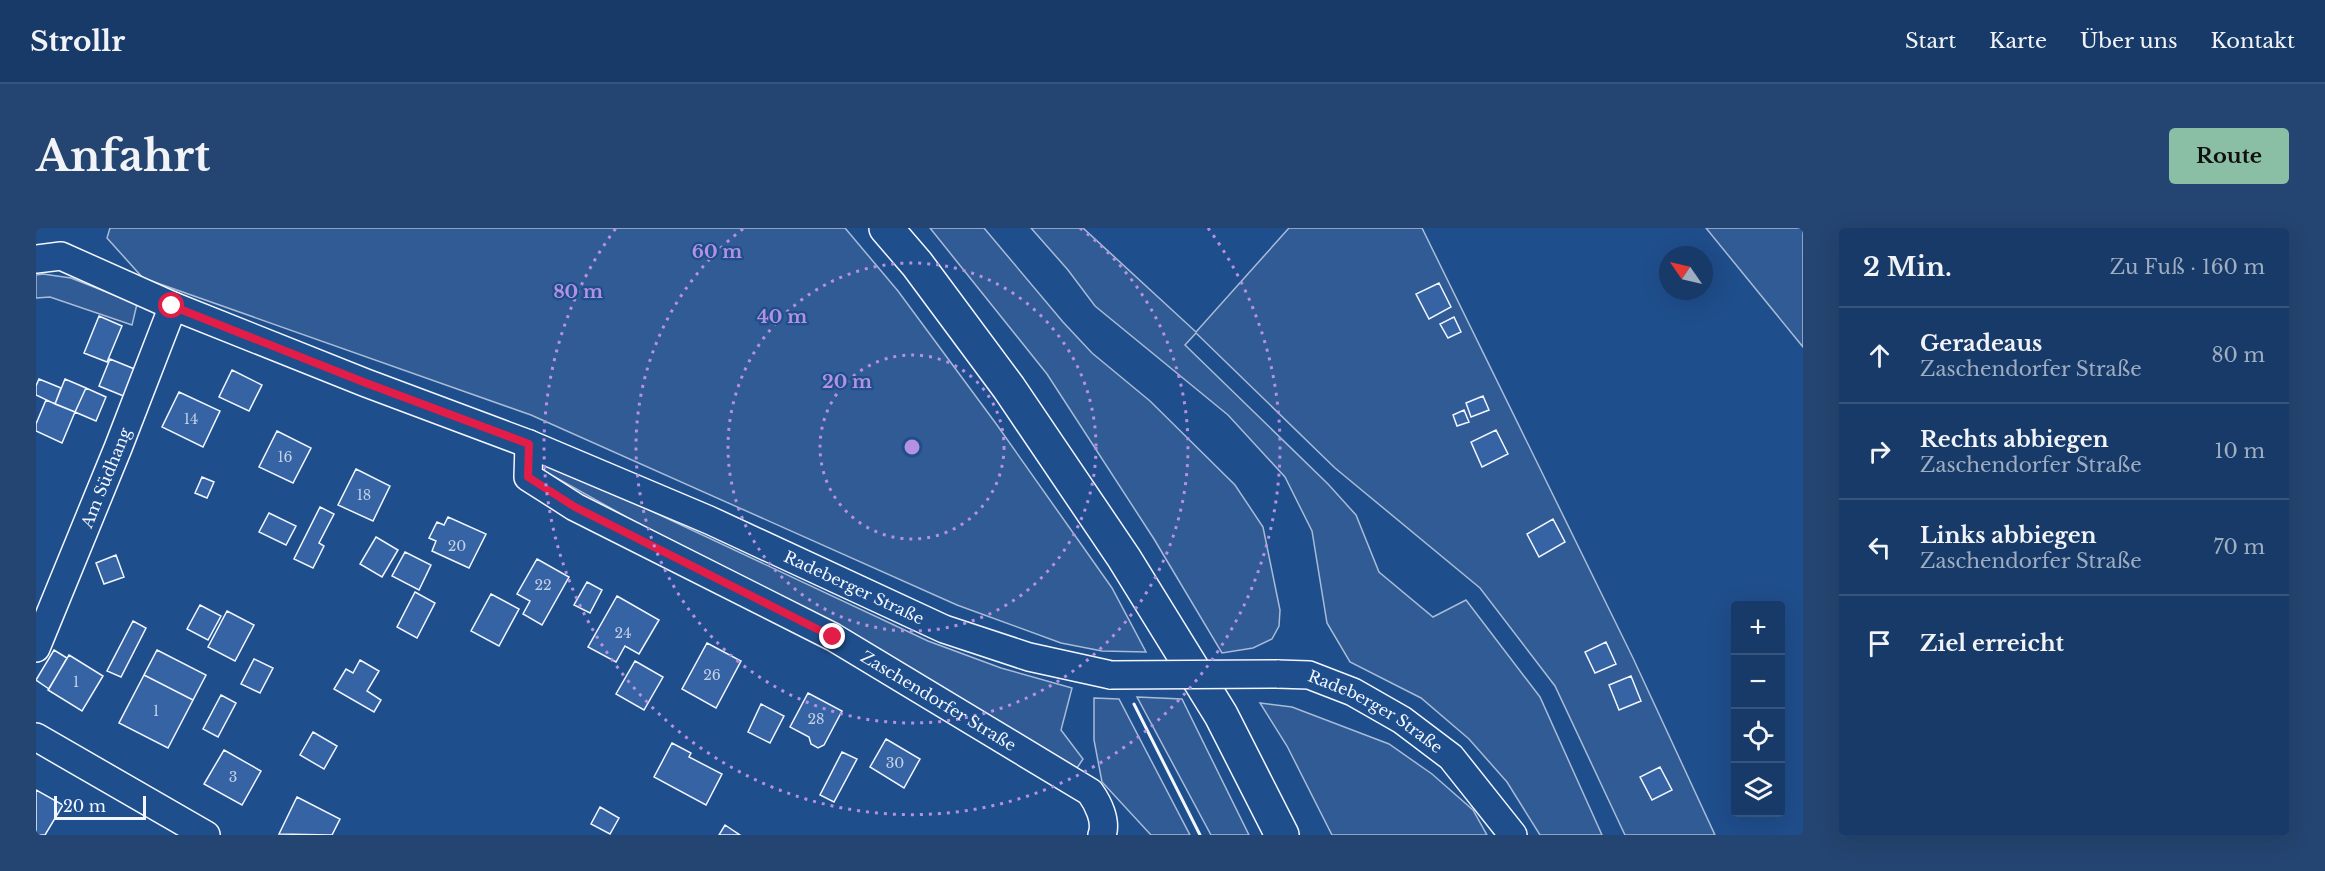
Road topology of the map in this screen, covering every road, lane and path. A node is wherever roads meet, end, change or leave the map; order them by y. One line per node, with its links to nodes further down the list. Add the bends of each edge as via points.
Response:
1 (886, 228): 9 (highway, via 1009,388 1124,558 1221,715)
2 (36, 259): 3 (street, via 61,256)
3 (172, 306): 4 (street); 5 (street, Am Südhang)
4 (529, 444): 7 (street, Zaschendorfer Straße, via 528,477 575,507 833,637 1077,782 1098,803); 10 (street, Radeberger Straße, bridge, via 709,520 944,629 1029,657 1111,675 1309,675 1353,692 1402,720 1451,757)
5 (36, 648)
6 (36, 737): 8 (street)
7 (1101, 825)
8 (206, 835)
9 (1282, 835)
10 (1513, 835)

